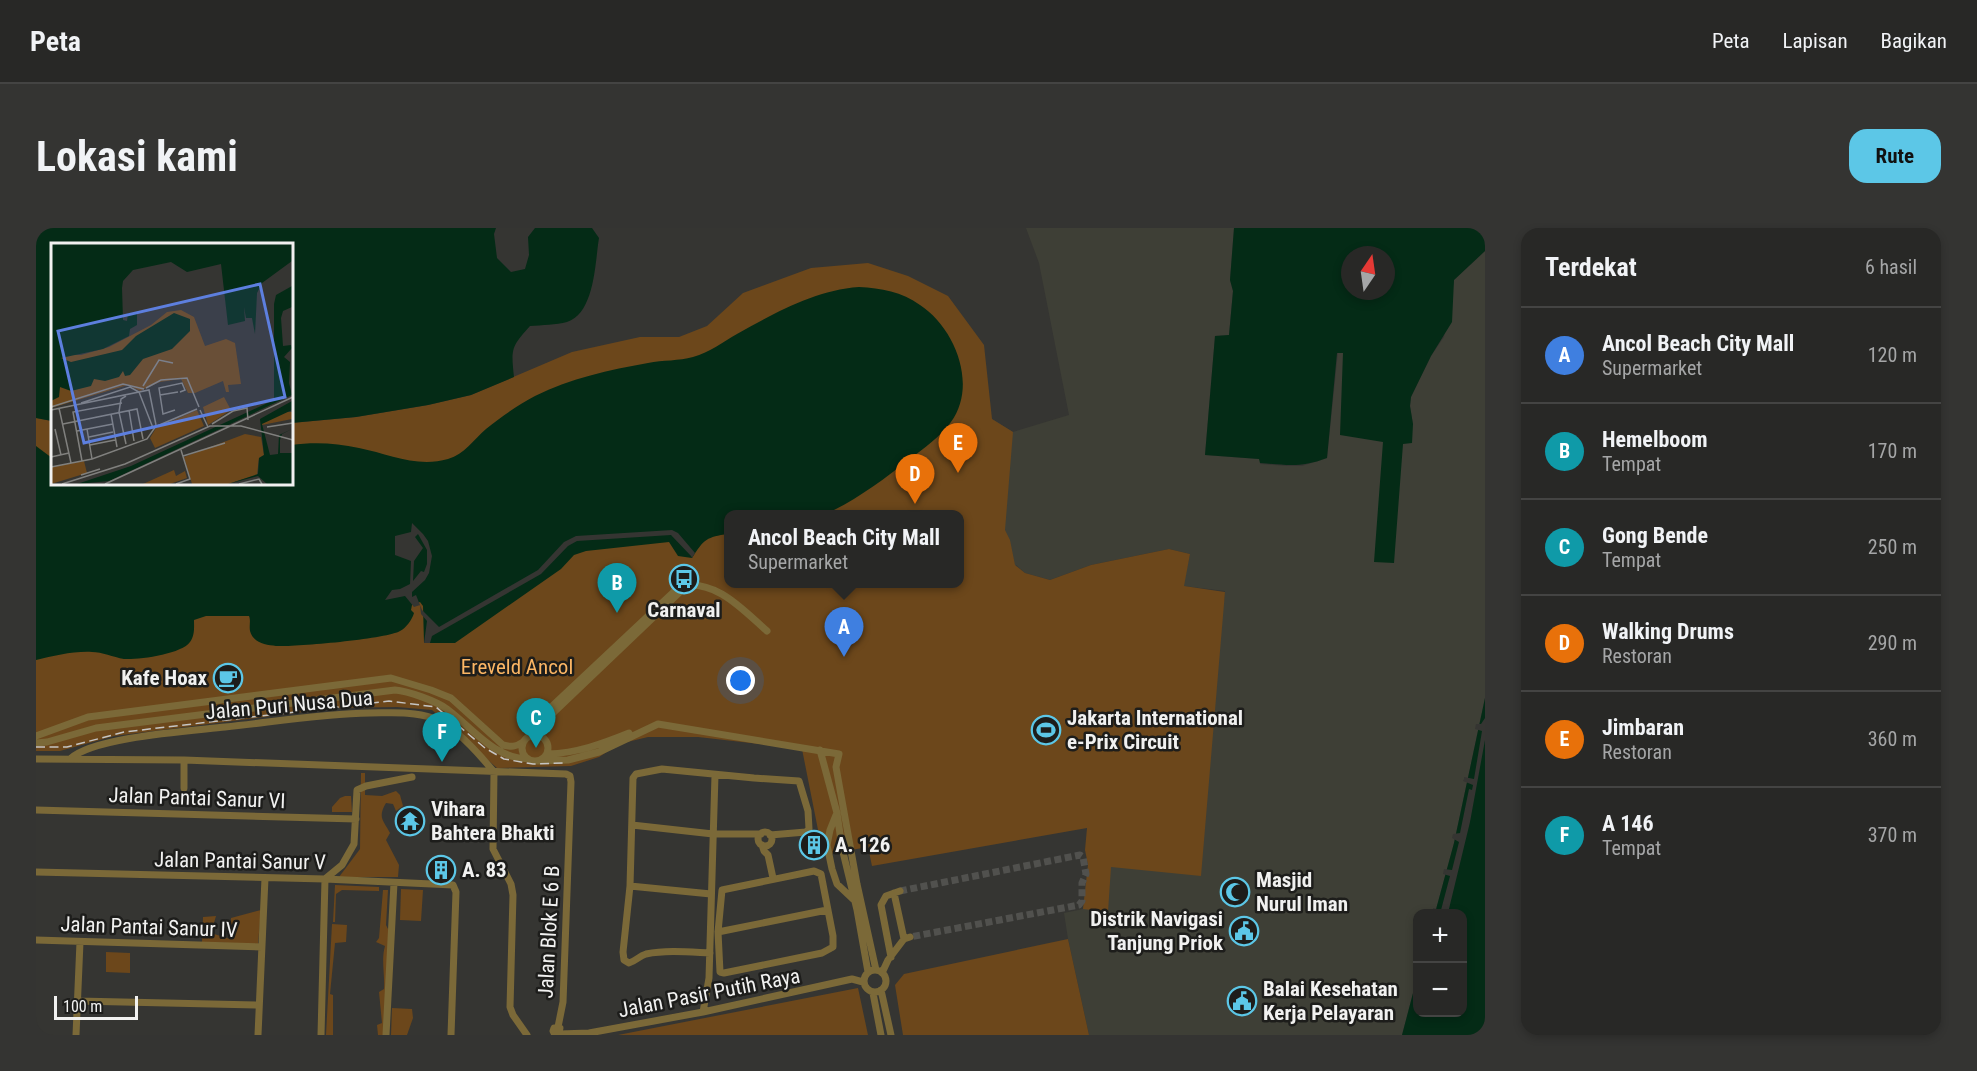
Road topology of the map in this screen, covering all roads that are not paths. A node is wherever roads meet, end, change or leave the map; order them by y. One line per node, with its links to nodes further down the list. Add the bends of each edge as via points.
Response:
1 (766, 633): 7 (street, via 721,593 700,585 680,586 549,709)
2 (328, 687): 3 (street); 4 (street, via 88,717); 9 (street, via 381,678 401,680 451,698 503,745 517,746)
3 (330, 698): 6 (street, via 96,728); 15 (street, via 399,690 441,705 497,751)
4 (67, 726): 6 (street); 8 (street)
5 (646, 729): 11 (street, via 658,724); 12 (street, via 595,747); 17 (street, via 599,752 568,760)
6 (69, 735): 10 (street)
7 (534, 735): 9 (street); 12 (street, via 545,738)
8 (36, 736)
9 (523, 742): 15 (street, via 522,752)
10 (36, 743)
11 (820, 750): 22 (street); 23 (street, via 839,754)
12 (548, 754): 17 (street)
13 (36, 759): 14 (street, Jalan Puri Nusa Dua)
14 (70, 759): 16 (street, Jalan Puri Nusa Dua); 18 (street, Jalan Puri Nusa Dua, via 109,742 306,716 394,712 442,723 473,748)
15 (528, 759): 17 (street)
16 (184, 760): 18 (street, Jalan Puri Nusa Dua); 24 (street)
17 (540, 761)
18 (494, 772): 19 (street, Jalan Puri Nusa Dua); 61 (street, via 493,849 513,895 510,1007)
19 (561, 773): 55 (street, Jalan Blok E 6 B, via 570,777 571,782 563,1002)
20 (716, 775): 28 (street, via 662,769 636,774); 29 (street); 31 (street, via 798,781 809,828 806,832)
21 (412, 777): 27 (street, via 359,789)
22 (830, 784): 23 (street); 26 (street)
23 (839, 784): 48 (street)
24 (184, 788)
25 (36, 810): 27 (street, Jalan Pantai Sanur VI)
26 (837, 813): 40 (street); 40 (street, via 828,838 832,869 837,884)
27 (356, 819): 36 (street, via 350,854)
28 (632, 825): 29 (street); 38 (street)
29 (713, 834): 30 (street); 39 (street)
30 (761, 834): 31 (street); 32 (street, via 758,838)
31 (770, 835): 32 (street, via 771,841)
32 (766, 845): 35 (street, via 764,851)
33 (36, 872): 34 (street, Jalan Pantai Sanur V)
34 (265, 878): 36 (street, Jalan Pantai Sanur V); 45 (street)
35 (773, 878): 41 (street, via 818,872); 42 (street, via 722,890)
36 (325, 879): 37 (street, Jalan Pantai Sanur V); 58 (street)
37 (394, 882): 59 (street); 60 (street, Jalan Pantai Sanur V, via 453,885 456,892)
38 (630, 886): 39 (street); 46 (street, via 624,960 629,963 640,956 665,951)
39 (711, 894): 46 (street)
40 (855, 901): 48 (street)
41 (827, 910): 42 (street); 42 (street, via 834,944 829,950 724,973 720,971)
42 (718, 932)
43 (36, 940): 44 (street, Jalan Pantai Sanur IV)
44 (80, 942): 45 (street, Jalan Pantai Sanur IV); 52 (street)
45 (262, 947): 53 (street)
46 (710, 953): 54 (street)
47 (891, 957): 47 (street, via 881,905 886,896 897,892 907,938); 48 (street)
48 (876, 971): 49 (street, via 864,976); 50 (street, via 886,981)
49 (863, 982): 51 (street); 54 (street, Jalan Pasir Putih Raya, via 852,980)
50 (881, 990): 51 (street); 64 (street)
51 (873, 993): 63 (street)
52 (78, 1001): 53 (street); 56 (street)
53 (259, 1005): 57 (street)
54 (703, 1012): 55 (street, Jalan Pasir Putih Raya, via 589,1033)
55 (556, 1033): 62 (street)
56 (76, 1035)
57 (258, 1035)
58 (321, 1035)
59 (386, 1035)
60 (451, 1035)
61 (527, 1035)
62 (544, 1035)
63 (881, 1035)
64 (891, 1035)

